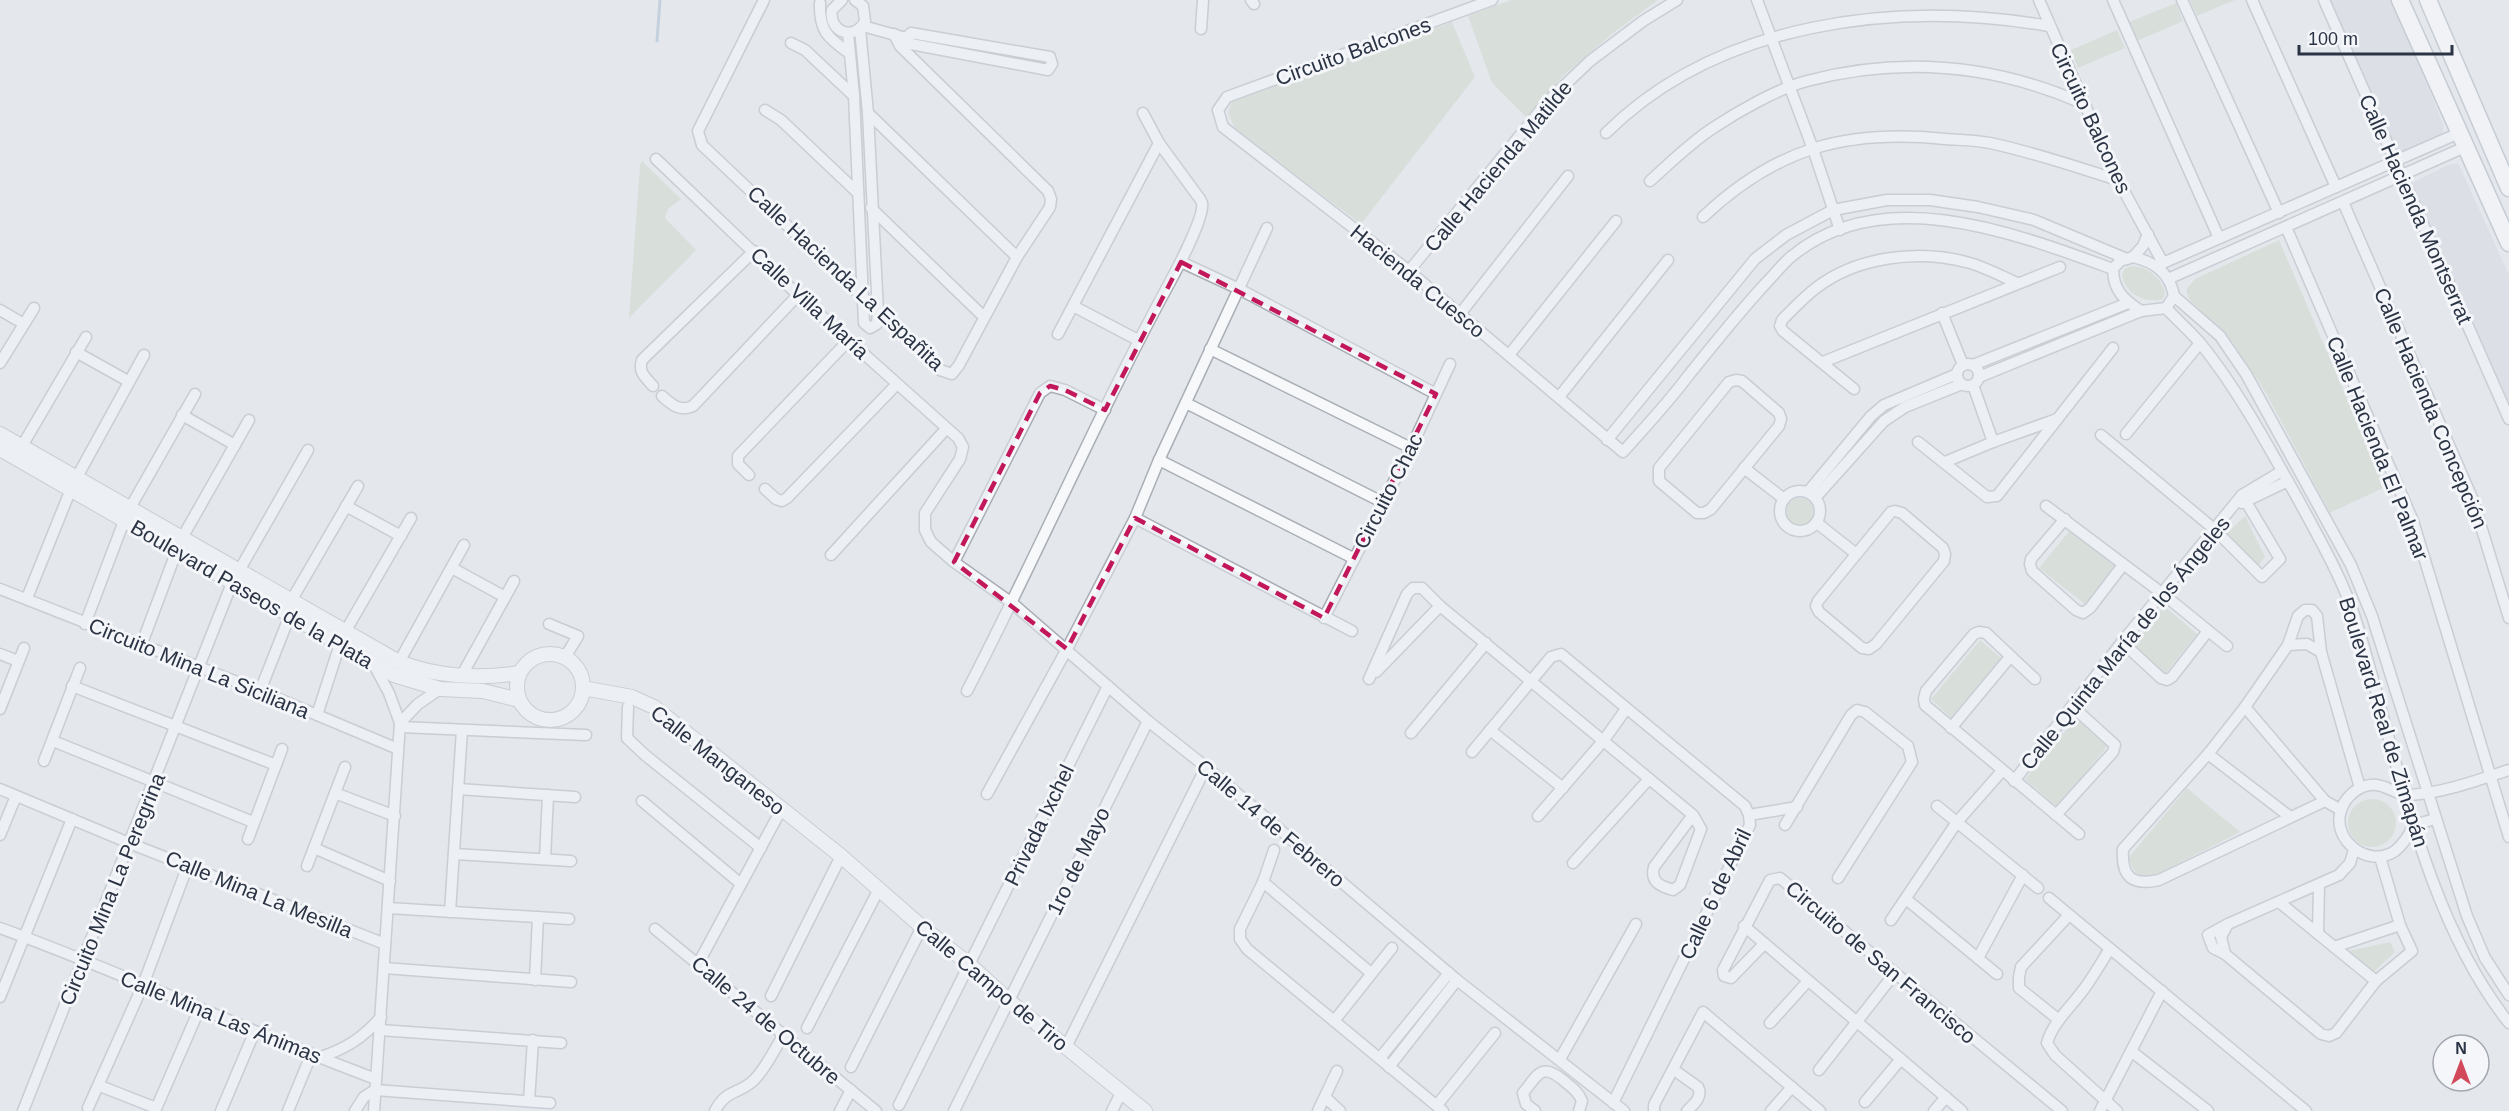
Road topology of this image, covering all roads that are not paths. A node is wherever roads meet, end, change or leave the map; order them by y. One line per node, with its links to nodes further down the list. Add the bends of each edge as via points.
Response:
1 (764, 0): 75 (street, Calle Hacienda La Españita, via 698,130 698,138)
2 (842, 0): 17 (street)
3 (855, 0): 20 (street, via 865,11)
4 (1203, 0): 21 (street)
5 (1492, 0): 32 (street, Circuito Balcones, via 1227,97)
6 (1677, 0): 70 (street, Calle Hacienda Matilde, via 1590,61 1548,100)
7 (1757, 0): 22 (street)
8 (2039, 0): 19 (street, Circuito Balcones)
9 (2114, 0): 60 (street)
10 (2182, 0): 52 (street)
11 (2252, 0): 45 (street)
12 (2324, 0): 40 (street, Calle Hacienda Montserrat)
13 (2400, 0): 36 (main road)
14 (2428, 0): 46 (main road)
15 (817, 2): 17 (street); 27 (street, via 826,34)
16 (1926, 5): 19 (street, via 2003,12)
17 (832, 10): 23 (street, via 834,26)
18 (1816, 15): 22 (street)
19 (2049, 26): 30 (street, Circuito Balcones)
20 (861, 27): 23 (street); 24 (street); 33 (street)
21 (1201, 29)
22 (1769, 30): 28 (street); 35 (street, via 1715,53 1675,77)
23 (848, 33): 27 (street)
24 (894, 34): 25 (street); 63 (street, Calle Hacienda La Españita, via 900,46 1048,191 1050,207)
25 (906, 38): 25 (street, via 911,44 1048,70 1052,64 1050,57 911,33)
26 (791, 43): 29 (street, via 805,50)
27 (849, 53): 29 (street)
28 (1790, 88): 30 (street, via 1806,81 1867,71 1916,66 1965,68 2054,91); 38 (street); 44 (street, via 1713,128)
29 (854, 96): 47 (street)
30 (2084, 104): 43 (street, Circuito Balcones)
31 (765, 110): 47 (street)
32 (1218, 110): 70 (street, Hacienda Cuesco, via 1223,127)
33 (868, 113): 50 (street); 63 (street)
34 (1143, 113): 37 (street)
35 (1606, 133)
36 (2462, 140): 40 (street); 42 (street); 61 (main road)
37 (1159, 143): 66 (street, via 1202,204); 78 (street)
38 (1813, 149): 43 (street, via 1872,136 1990,143); 51 (street); 53 (street, via 1750,177)
39 (656, 159): 62 (street, Calle Villa María)
40 (2395, 162): 42 (street, Calle Hacienda Montserrat); 45 (street)
41 (1568, 176): 85 (street)
42 (2401, 176): 48 (street); 113 (street, Calle Hacienda Montserrat)
43 (2118, 180): 59 (street, Circuito Balcones)
44 (1650, 181)
45 (2336, 187): 49 (street)
46 (2509, 188)
47 (858, 193): 75 (street)
48 (2343, 202): 55 (street); 168 (street, Calle Hacienda Concepción, via 2473,500)
49 (2293, 207): 52 (street); 55 (street)
50 (871, 208): 83 (street); 86 (street)
51 (1833, 210): 58 (street); 64 (street, via 1887,200 1930,200 1978,207 2034,220); 120 (street, via 1786,235 1755,260)
52 (2279, 213): 60 (street)
53 (1703, 217)
54 (1616, 221): 97 (street)
55 (2298, 221): 56 (street)
56 (2286, 227): 71 (street); 227 (street, Calle Hacienda El Palmar, via 2413,521)
57 (1266, 228): 73 (street)
58 (1840, 230): 69 (street, via 1902,218 1954,221 2012,235); 120 (street, Hacienda Cuesco, via 1792,256 1736,315 1623,452)
59 (2148, 234): 64 (street, via 2143,246); 67 (street, Circuito Balcones)
60 (2219, 238): 67 (street)
61 (2509, 243)
62 (754, 251): 74 (street, Calle Villa María); 104 (street, via 642,360 642,375)
63 (1017, 257): 86 (street, Calle Hacienda La Españita)
64 (2130, 258): 67 (street); 69 (street)
65 (1668, 260): 109 (street)
66 (1181, 262): 73 (street); 91 (street)
67 (2160, 265): 71 (street)
68 (2060, 267): 72 (street)
69 (2113, 269): 77 (street, via 2118,293)
70 (1409, 271): 85 (street, Hacienda Cuesco)
71 (2168, 279): 76 (street)
72 (2017, 283): 84 (street); 98 (street, via 1966,262 1929,257 1889,258 1856,267 1816,287 1782,320 1783,331)
73 (1239, 289): 94 (street); 107 (street)
74 (798, 295): 90 (street, Calle Villa María); 108 (street, via 693,406 674,407)
75 (863, 296): 83 (street, Calle Hacienda La Españita); 83 (street, via 864,322 870,328 878,324)
76 (2174, 296): 80 (street); 236 (street, Boulevard Real de Zimapán, via 2220,336 2246,374 2346,556 2372,616)
77 (2128, 303): 82 (street); 101 (street)
78 (1072, 306): 88 (street); 91 (street)
79 (33, 308): 87 (street)
80 (2166, 308): 82 (street); 92 (street, Boulevard Real de Zimapán)
81 (0, 310): 87 (street)
82 (2141, 311): 101 (street)
83 (878, 312): 86 (street, Calle Hacienda La Españita, via 940,370 952,374)
84 (1942, 313): 98 (street); 101 (street)
85 (1460, 314): 97 (street, Hacienda Cuesco)
86 (984, 317)
87 (24, 324): 99 (street)
88 (1058, 334)
89 (86, 337): 95 (street)
90 (848, 340): 103 (street, Calle Villa María); 131 (street, via 738,456 738,464)
91 (1138, 340): 111 (street)
92 (2200, 343): 118 (street); 132 (street, Boulevard Real de Zimapán)
93 (2113, 348): 114 (street)
94 (1210, 349): 110 (street); 125 (street)
95 (76, 352): 102 (street); 124 (street)
96 (144, 355): 102 (street)
97 (1509, 355): 109 (street, Hacienda Cuesco)
98 (1823, 362): 105 (street)
99 (0, 363)
100 (1450, 364): 107 (street, Circuito Chac)
101 (1968, 375): 122 (street); 136 (street, via 1884,405 1871,416)
102 (128, 381): 133 (street)
103 (897, 384): 116 (street, Calle Villa María); 135 (street, via 788,498 776,499)
104 (653, 386)
105 (1854, 389)
106 (195, 394): 112 (street)
107 (1436, 394): 125 (street, Circuito Chac)
108 (662, 396)
109 (1559, 397): 120 (street, Hacienda Cuesco)
110 (1186, 403): 128 (street); 139 (street)
111 (1105, 410): 155 (street, via 1050,386 1040,393); 164 (street)
112 (182, 415): 123 (street); 142 (street)
113 (2509, 418)
114 (2057, 419): 122 (street); 129 (street, via 1992,498)
115 (249, 420): 123 (street)
116 (946, 429): 148 (street, Calle Villa María, via 963,447 960,459 925,513); 153 (street)
117 (0, 434): 124 (street, Boulevard Paseos de la Plata)
118 (2126, 434)
119 (2102, 435): 147 (street)
120 (1607, 440)
121 (1918, 442): 129 (street)
122 (1993, 442): 129 (street)
123 (235, 445): 150 (street)
124 (22, 446): 133 (street, Boulevard Paseos de la Plata)
125 (1410, 448): 139 (street, Circuito Chac)
126 (0, 449): 133 (street, Boulevard Paseos de la Plata)
127 (308, 450): 158 (street)
128 (1159, 460): 144 (street); 154 (street)
129 (1945, 462)
130 (1744, 468): 130 (street, via 1781,419 1779,413 1736,380 1729,382 1659,468 1658,475 1659,481 1697,513 1704,513); 137 (street)
131 (749, 475)
132 (2285, 476): 138 (street, Calle Quinta María de los Ángeles); 239 (street, Boulevard Real de Zimapán, via 2319,537 2356,621)
133 (74, 483): 142 (street, Boulevard Paseos de la Plata); 163 (street)
134 (358, 486): 140 (street)
135 (765, 489)
136 (1812, 494): 137 (street, via 1799,490); 146 (street, via 1820,505)
137 (1784, 499): 146 (street, via 1780,516 1792,530 1810,529)
138 (2241, 501): 147 (street, Calle Quinta María de los Ángeles); 147 (street, via 2280,559 2262,577)
139 (1382, 502): 154 (street, Circuito Chac)
140 (346, 506): 149 (street); 166 (street)
141 (2046, 506): 145 (street)
142 (127, 514): 150 (street, Boulevard Paseos de la Plata); 169 (street)
143 (411, 518): 149 (street)
144 (1135, 518): 167 (street); 180 (street)
145 (2065, 519): 156 (street); 156 (street, via 2030,564 2032,571 2076,610 2090,608)
146 (1817, 523): 152 (street)
147 (2214, 529): 161 (street, Calle Quinta María de los Ángeles)
148 (924, 530): 155 (street, Calle 14 de Febrero)
149 (401, 536): 173 (street)
150 (180, 544): 158 (street, Boulevard Paseos de la Plata); 176 (street)
151 (464, 545): 157 (street)
152 (1855, 554): 152 (street, via 1895,511 1943,548 1945,554 1944,561 1869,649 1862,648 1816,606)
153 (831, 555)
154 (1353, 558): 167 (street, Circuito Chac)
155 (954, 562): 164 (street, Calle 14 de Febrero)
156 (2123, 565): 161 (street)
157 (452, 568): 162 (street); 187 (street)
158 (236, 576): 166 (street, Boulevard Paseos de la Plata); 188 (street, Circuito Mina La Peregrina)
159 (514, 581): 162 (street)
160 (0, 589): 163 (street, Circuito Mina La Siciliana)
161 (2163, 594): 172 (street); 174 (street, Calle Quinta María de los Ángeles)
162 (505, 597): 191 (street)
163 (27, 598): 169 (street, Circuito Mina La Siciliana)
164 (1012, 603): 180 (street, Calle 14 de Febrero); 199 (street)
165 (1440, 606): 165 (street, via 1377,670 1369,678 1407,594 1413,588 1422,588); 175 (street)
166 (291, 608): 173 (street, Boulevard Paseos de la Plata); 198 (street)
167 (1324, 618): 171 (street)
168 (2509, 618)
169 (85, 624): 176 (street, Circuito Mina La Siciliana)
170 (549, 624): 184 (street, via 578,636)
171 (1352, 631)
172 (2208, 631): 174 (street, via 2166,680); 178 (street)
173 (343, 638): 183 (street, Boulevard Paseos de la Plata); 206 (street)
174 (2122, 642): 201 (street, Calle Quinta María de los Ángeles)
175 (1486, 643): 193 (street); 213 (street)
176 (141, 645): 188 (street, Circuito Mina La Siciliana)
177 (2288, 645): 181 (street, via 2307,644); 181 (street, via 2298,616 2312,610 2318,616); 203 (street)
178 (2227, 646)
179 (24, 648): 186 (street)
180 (1067, 649): 195 (street, Calle 14 de Febrero); 237 (street)
181 (2321, 652): 232 (street)
182 (0, 654): 186 (street)
183 (370, 656): 187 (street, Boulevard Paseos de la Plata); 197 (street, Boulevard Paseos de la Plata, via 408,681); 208 (street)
184 (565, 657): 190 (street, via 544,654 525,664); 196 (street, via 579,670)
185 (2010, 657): 192 (street); 210 (street); 210 (street, via 1986,633 1974,634 1924,699 1925,705)
186 (18, 661): 204 (street)
187 (399, 662): 191 (street, Boulevard Paseos de la Plata, via 432,672)
188 (199, 667): 198 (street, Circuito Mina La Siciliana); 209 (street, Circuito Mina La Peregrina)
189 (80, 668): 194 (street)
190 (519, 673): 191 (street, Boulevard Paseos de la Plata); 200 (street)
191 (462, 675)
192 (2035, 679)
193 (1531, 681): 205 (street, Calle 6 de Abril, via 1556,654 1562,654); 212 (street); 215 (street)
194 (72, 686): 209 (street); 216 (street)
195 (1108, 686): 207 (street, Calle 14 de Febrero); 310 (street, Privada Ixchel)
196 (583, 688): 200 (street, via 569,714 551,720 532,715); 246 (street, Calle Manganeso, via 632,697 654,707)
197 (440, 689): 200 (street, Boulevard Paseos de la Plata); 208 (street, via 418,704)
198 (260, 691): 206 (street, Circuito Mina La Siciliana)
199 (967, 691)
200 (519, 700)
201 (2072, 706): 229 (street, Calle Quinta María de los Ángeles); 250 (street, via 2115,745)
202 (628, 707): 266 (street, via 627,738)
203 (2245, 707): 220 (street); 243 (street)
204 (0, 709)
205 (1626, 709): 215 (street); 249 (street, Calle 6 de Abril, via 1745,806)
206 (317, 715): 218 (street, Circuito Mina La Siciliana)
207 (1148, 720): 224 (street, Calle 14 de Febrero); 325 (street, 1ro de Mayo)
208 (400, 725): 211 (street); 218 (street)
209 (176, 727): 222 (street); 230 (street, Circuito Mina La Peregrina)
210 (1951, 728): 226 (street)
211 (462, 730): 214 (street); 234 (street)
212 (1490, 730): 219 (street); 231 (street)
213 (1411, 733)
214 (586, 735)
215 (1604, 740): 228 (street); 231 (street)
216 (53, 741): 221 (street); 230 (street)
217 (282, 749): 222 (street)
218 (398, 749): 251 (street)
219 (1472, 752)
220 (2208, 754): 253 (street); 253 (street, via 2123,849 2122,865 2129,877 2144,883 2159,880)
221 (44, 761)
222 (276, 765): 256 (street)
223 (345, 767): 235 (street)
224 (1206, 767): 315 (street, Calle 14 de Febrero); 340 (street)
225 (2509, 770): 227 (street)
226 (2002, 771): 229 (street); 257 (street)
227 (2490, 776): 236 (street); 262 (street, Calle Hacienda El Palmar)
228 (1649, 778): 248 (street); 274 (street)
229 (2014, 781): 250 (street)
230 (156, 782): 256 (street); 264 (street, Circuito Mina La Peregrina)
231 (1563, 788): 252 (street)
232 (2360, 788): 239 (street, via 2373,784); 247 (street, via 2349,796)
233 (0, 789): 240 (street, Calle Mina La Mesilla)
234 (458, 789): 238 (street); 269 (street)
235 (335, 793): 251 (street); 265 (street)
236 (2427, 793): 239 (street); 255 (street, Boulevard Real de Zimapán)
237 (987, 794)
238 (548, 795): 241 (street); 272 (street)
239 (2407, 795): 259 (street, Boulevard Real de Zimapán)
240 (16, 796): 254 (street, Calle Mina La Mesilla); 261 (street)
241 (575, 797)
242 (642, 801): 281 (street)
243 (2325, 801): 247 (street); 253 (street)
244 (1937, 806): 257 (street)
245 (1797, 807): 249 (street); 258 (street); 278 (street, via 1857,710 1865,711 1908,746 1912,762)
246 (781, 810): 266 (street); 270 (street, Calle Manganeso)
247 (2341, 810): 268 (street, via 2343,838)
248 (1693, 815): 248 (street, via 1701,829 1680,885 1673,890 1665,888 1654,882 1654,867)
249 (1749, 815): 361 (street, Calle 6 de Abril, via 1750,825)
250 (2056, 815): 260 (street)
251 (395, 816): 279 (street)
252 (1538, 816)
253 (2289, 816)
254 (72, 819): 264 (street, Calle Mina La Mesilla); 301 (street)
255 (2435, 819): 259 (street); 322 (street, Boulevard Real de Zimapán, via 2467,916 2485,958)
256 (253, 822): 263 (street)
257 (1957, 822): 277 (street); 286 (street)
258 (1785, 825)
259 (2414, 825): 271 (street, via 2404,843); 332 (street, Boulevard Real de Zimapán, via 2465,958)
260 (2079, 834)
261 (0, 835)
262 (2509, 837)
263 (248, 839)
264 (129, 843): 275 (street, Calle Mina La Mesilla); 308 (street, Circuito Mina La Peregrina)
265 (314, 848): 276 (street); 279 (street)
266 (761, 848): 281 (street)
267 (1274, 850): 280 (street)
268 (2354, 850): 271 (street); 282 (street, via 2350,863 2339,875)
269 (454, 854): 272 (street); 289 (street)
270 (841, 856): 284 (street, Calle Campo de Tiro); 324 (street)
271 (2380, 857): 295 (street)
272 (545, 860): 273 (street)
273 (571, 861)
274 (1573, 863)
275 (188, 865): 302 (street, Calle Mina La Mesilla); 320 (street)
276 (307, 866)
277 (2023, 875): 283 (street); 307 (street)
278 (1838, 878)
279 (390, 881): 288 (street)
280 (1263, 882): 312 (street); 330 (street, via 1240,928 1240,939)
281 (741, 884): 309 (street)
282 (2319, 885): 287 (street); 300 (street)
283 (2038, 888)
284 (876, 895): 297 (street, Calle Campo de Tiro); 333 (street)
285 (2049, 898): 290 (street)
286 (1906, 899): 293 (street); 307 (street)
287 (2279, 902): 300 (street); 318 (street, via 2228,924 2221,937 2224,954 2321,1034 2336,1033)
288 (388, 908): 289 (street); 302 (street)
289 (450, 912): 291 (street)
290 (2069, 915): 306 (street); 329 (street, via 2021,967 2019,977 2019,988)
291 (538, 917): 292 (street); 316 (street)
292 (569, 919)
293 (1891, 920)
294 (1636, 924): 344 (street)
295 (2400, 925): 304 (street); 318 (street, via 2412,951)
296 (1744, 926): 303 (street); 303 (street, via 1723,969 1724,976 1731,978); 313 (street, Circuito de San Francisco, via 1770,880 1780,878)
297 (922, 927): 310 (street, Calle Campo de Tiro); 346 (street)
298 (0, 928): 301 (street, Calle Mina Las Ánimas)
299 (655, 929): 309 (street, Calle 24 de Octubre)
300 (2318, 934): 304 (street)
301 (26, 937): 308 (street, Calle Mina Las Ánimas); 323 (street)
302 (385, 944): 311 (street)
303 (1764, 944): 317 (street)
304 (2334, 946): 318 (street)
305 (1392, 948): 312 (street)
306 (2109, 950): 321 (street); 329 (street)
307 (1978, 958): 314 (street)
308 (84, 960): 320 (street, Calle Mina Las Ánimas); 369 (street, Circuito Mina La Peregrina)
309 (698, 964): 337 (street, Calle 24 de Octubre)
310 (970, 965): 325 (street, Calle Campo de Tiro); 362 (street, Privada Ixchel)
311 (384, 968): 316 (street); 327 (street)
312 (1371, 973): 330 (street)
313 (1895, 974): 328 (street); 368 (street, Circuito de San Francisco)
314 (1997, 974)
315 (1453, 976): 343 (street); 344 (street, Calle 14 de Febrero); 347 (street)
316 (535, 980): 319 (street)
317 (1808, 981): 328 (street); 331 (street)
318 (2376, 981)
319 (571, 982)
320 (143, 985): 326 (street, Calle Mina Las Ánimas); 352 (street)
321 (2162, 991): 341 (street); 366 (street)
322 (2509, 995)
323 (0, 996)
324 (771, 996)
325 (1009, 1002): 340 (street, Calle Campo de Tiro); 377 (street, 1ro de Mayo)
326 (199, 1010): 335 (street, Calle Mina Las Ánimas); 367 (street)
327 (381, 1017): 334 (street); 342 (street, via 354,1043)
328 (1856, 1020): 345 (street); 349 (street)
329 (2059, 1020): 363 (street, via 2047,1043)
330 (1334, 1021): 343 (street)
331 (1770, 1023)
332 (2509, 1023)
333 (807, 1028)
334 (380, 1030): 338 (street); 351 (street)
335 (254, 1033): 342 (street, Calle Mina Las Ánimas); 370 (street)
336 (1495, 1033): 365 (street)
337 (783, 1036): 354 (street, Calle 24 de Octubre); 374 (street, via 756,1078 746,1088 721,1100)
338 (532, 1040): 339 (street); 358 (street)
339 (561, 1043)
340 (1066, 1047): 355 (street, Calle Campo de Tiro)
341 (2132, 1051): 363 (street); 392 (street)
342 (315, 1057): 351 (street, Calle Mina Las Ánimas); 371 (street)
343 (1380, 1058): 347 (street)
344 (1560, 1059): 361 (street, Calle 14 de Febrero)
345 (1901, 1059): 357 (street); 359 (street)
346 (851, 1067)
347 (1389, 1067): 365 (street)
348 (1674, 1070): 353 (street, via 1703,1012); 385 (street); 386 (street, via 1700,1092)
349 (1819, 1070)
350 (1337, 1071): 356 (street)
351 (375, 1085): 358 (street, Calle Mina Las Ánimas); 372 (street); 373 (street)
352 (100, 1086): 364 (street); 367 (street)
353 (1792, 1087): 387 (street); 388 (street)
354 (851, 1090): 375 (street); 376 (street, Calle 24 de Octubre)
355 (1122, 1091): 378 (street); 379 (street, Calle Campo de Tiro)
356 (1324, 1097): 380 (street); 381 (street)
357 (1946, 1097): 389 (street); 390 (street)
358 (529, 1101): 360 (street, Calle Mina Las Ánimas)
359 (1865, 1102)
360 (550, 1103)
361 (1613, 1103): 384 (street, Calle 14 de Febrero)
362 (899, 1105)
363 (2102, 1106): 391 (street)
364 (88, 1108)
365 (1440, 1108)
366 (2300, 1109)
367 (155, 1110)
368 (2059, 1110)
369 (23, 1111)
370 (221, 1111)
371 (288, 1111)
372 (355, 1111)
373 (374, 1111)
374 (716, 1111)
375 (840, 1111)
376 (876, 1111)
377 (954, 1111)
378 (1112, 1111)
379 (1145, 1111)
380 (1318, 1111)
381 (1340, 1111)
382 (1535, 1111): 383 (street, via 1526,1104 1523,1093 1545,1071 1551,1071 1578,1093 1582,1101)
383 (1579, 1111)
384 (1623, 1111)
385 (1654, 1111)
386 (1687, 1111)
387 (1771, 1111)
388 (1820, 1111)
389 (1934, 1111)
390 (1962, 1111)
391 (2117, 1111)
392 (2208, 1111)

